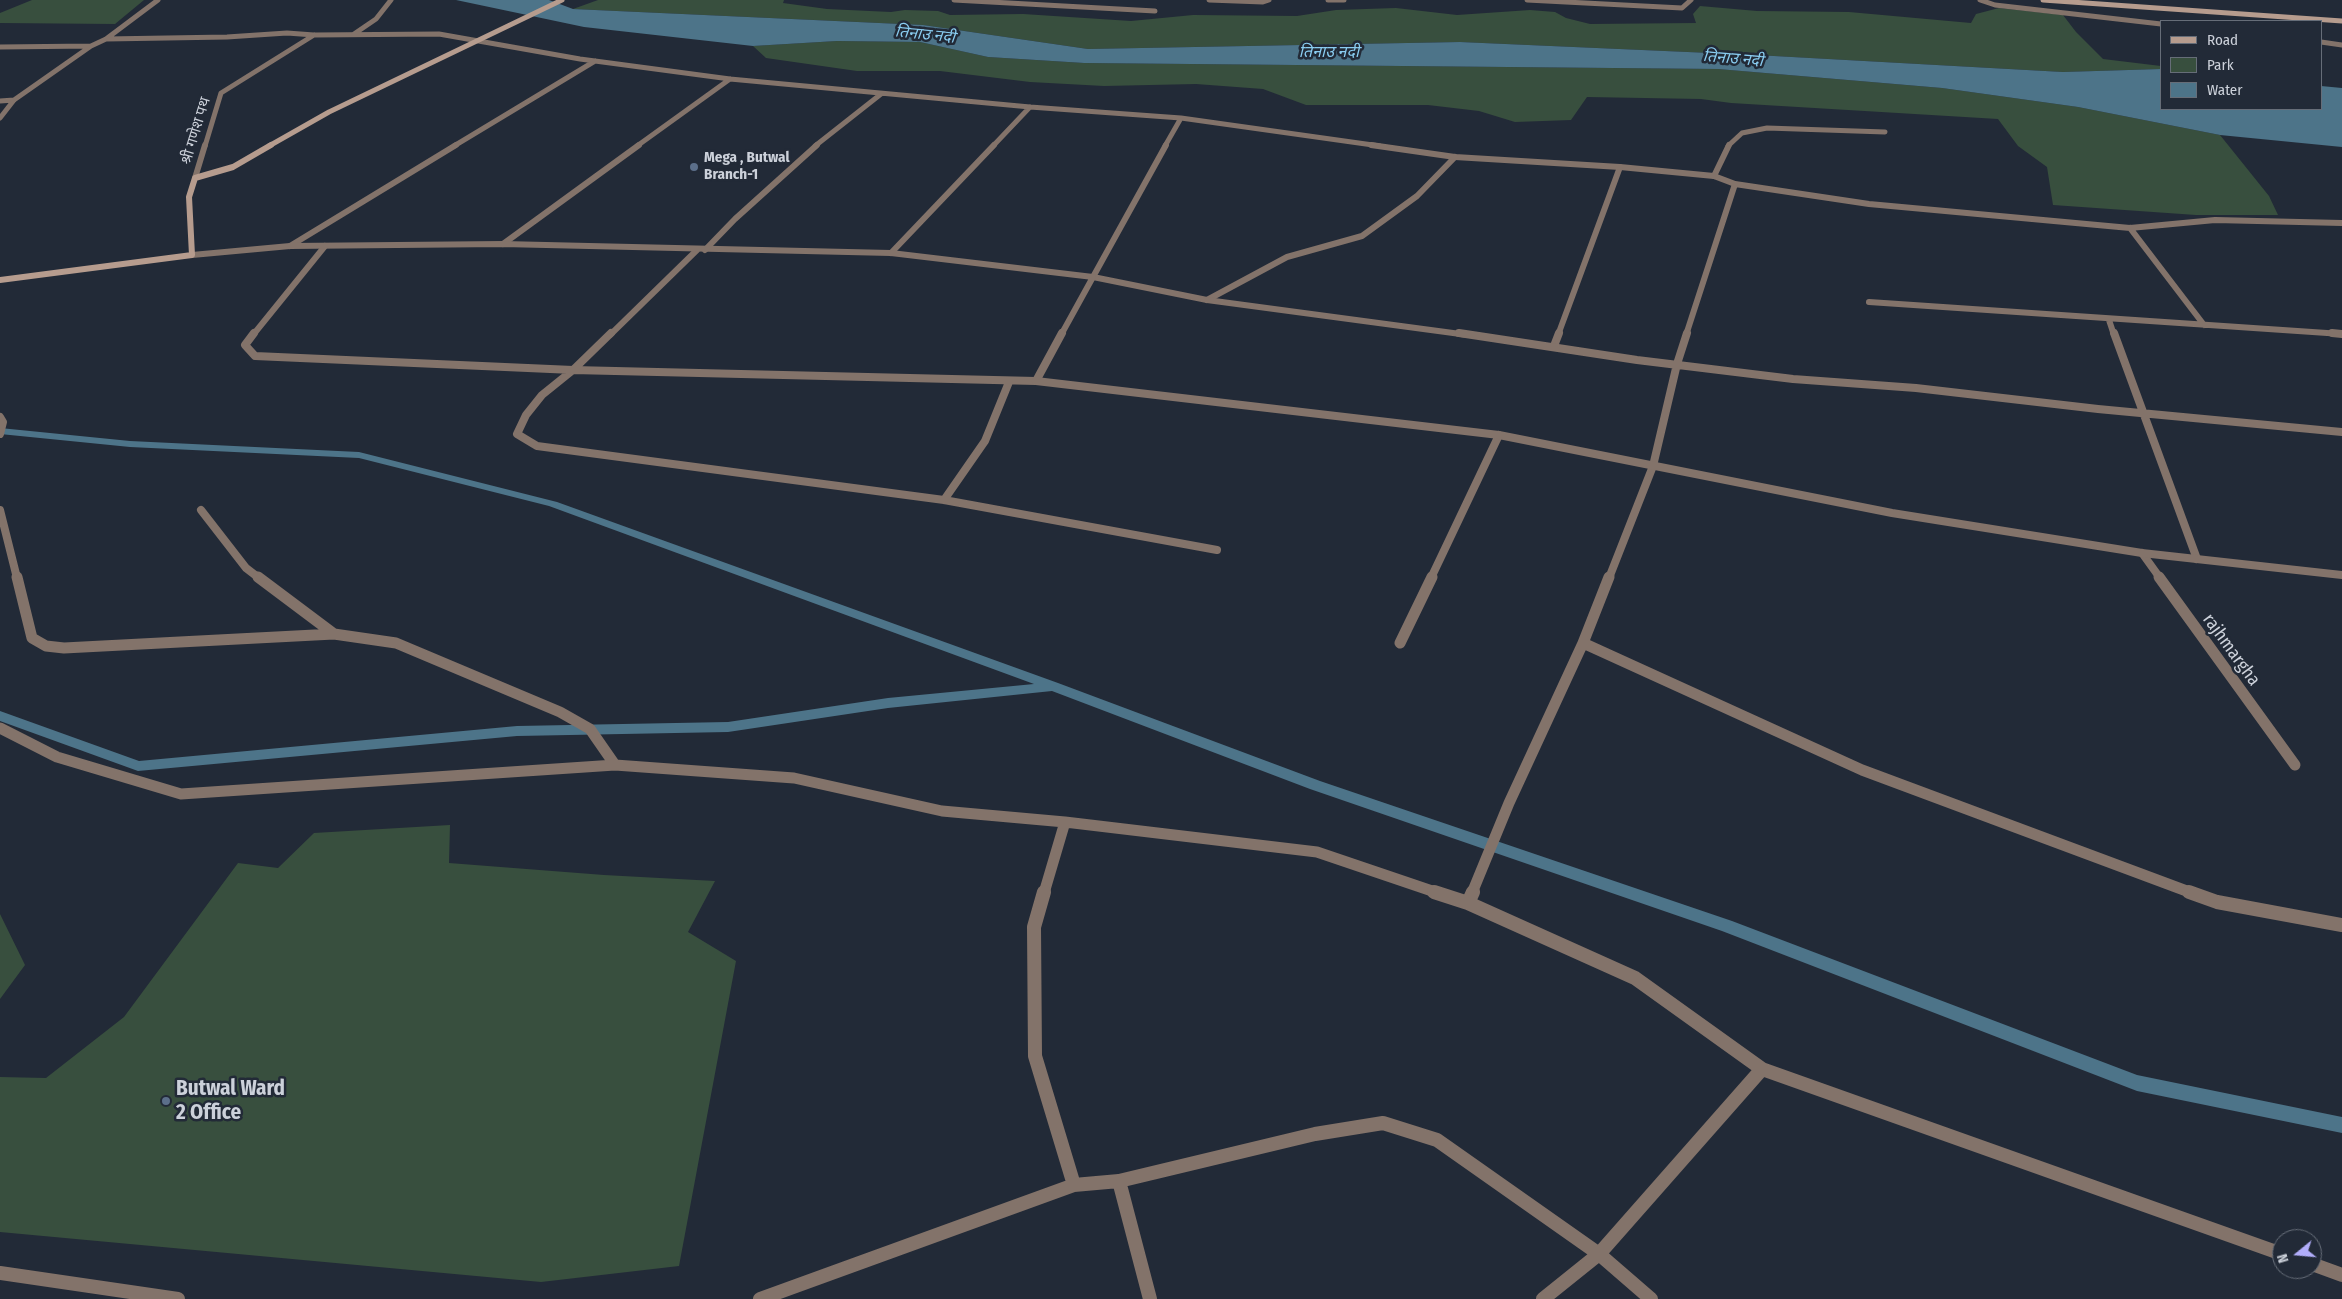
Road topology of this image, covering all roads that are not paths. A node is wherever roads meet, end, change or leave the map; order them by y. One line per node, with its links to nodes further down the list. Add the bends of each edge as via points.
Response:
1 (158, 0): 18 (street)
2 (391, 0): 16 (street, via 376,19)
3 (562, 0): 19 (main road)
4 (954, 0): 13 (street)
5 (1209, 0): 6 (street)
6 (1269, 0)
7 (1328, 0): 8 (street)
8 (1344, 0)
9 (1527, 0): 10 (street, via 1682,8)
10 (1691, 0)
11 (1980, 0): 15 (street, via 1995,5)
12 (2044, 0): 14 (main road)
13 (1155, 11)
14 (2342, 21)
15 (2160, 24)
16 (354, 34): 17 (street); 19 (street, via 439,34)
17 (314, 35): 18 (street, via 287,33); 36 (street, श्री गणेश पथ, via 221,94)
18 (106, 39): 22 (street)
19 (478, 42): 24 (street); 36 (main road, via 329,112 233,167)
20 (2322, 42): 21 (street)
21 (2342, 45)
22 (91, 46): 23 (street); 27 (street)
23 (0, 47)
24 (595, 61): 25 (street); 41 (street)
25 (730, 79): 26 (street); 40 (street)
26 (881, 94): 29 (street); 43 (street, via 809,151)
27 (14, 100): 28 (street); 30 (street)
28 (0, 101)
29 (1030, 107): 31 (street); 44 (street)
30 (0, 118)
31 (1181, 118): 33 (street); 46 (street)
32 (1885, 132): 35 (street, via 1766,128 1742,133 1728,146)
33 (1456, 157): 34 (street); 48 (street, via 1417,196 1362,236 1287,257)
34 (1620, 167): 35 (street); 53 (street)
35 (1714, 176): 37 (street)
36 (195, 178): 45 (main road, श्री गणेश पथ, via 189,197)
37 (1735, 184): 39 (street, via 1869,204); 54 (street)
38 (2342, 223): 39 (street, via 2215,220)
39 (2130, 228): 51 (street)
40 (503, 244): 42 (street); 43 (street)
41 (290, 246): 42 (street); 45 (street)
42 (325, 246): 55 (street, via 245,345 255,356)
43 (701, 250): 44 (street); 55 (street)
44 (891, 253): 46 (street)
45 (192, 255): 47 (main road)
46 (1093, 277): 48 (street); 56 (street)
47 (0, 280)
48 (1207, 300): 53 (street)
49 (1868, 302): 50 (street)
50 (2109, 320): 51 (street); 58 (street)
51 (2204, 325): 52 (street)
52 (2342, 334)
53 (1554, 346): 54 (street)
54 (1677, 364): 58 (street, via 1792,379 1916,388); 63 (street)
55 (573, 370): 57 (street); 64 (street, via 542,395 516,434 537,446)
56 (1036, 381): 57 (street); 62 (street)
57 (1009, 382): 64 (street, via 985,441)
58 (2145, 412): 60 (street); 69 (street)
59 (0, 418): 61 (street, via 3,422)
60 (2342, 432)
61 (0, 434)
62 (1499, 435): 63 (street); 73 (street)
63 (1652, 466): 68 (street, via 1892,513); 72 (street)
64 (944, 500): 67 (street)
65 (0, 510): 71 (street, via 32,638 46,646 64,648)
66 (201, 510): 71 (street, via 246,568)
67 (1218, 550)
68 (2142, 553): 69 (street); 76 (street, rajhmargha)
69 (2197, 559): 70 (street)
70 (2342, 575)
71 (334, 634): 75 (street, via 396,643 560,712 590,729)
72 (1584, 642): 78 (street, via 1510,802); 79 (street, via 1872,774 2217,902)
73 (1400, 643)
74 (0, 728): 75 (street, via 57,757 181,794)
75 (615, 765): 77 (street, via 794,778 942,810)
76 (2295, 765)
77 (1065, 822): 78 (street, via 1317,852); 82 (street, via 1034,927 1035,1056)
78 (1468, 903): 80 (street, via 1634,978)
79 (2342, 925)
80 (1762, 1069): 83 (street); 84 (street)
81 (1119, 1181): 82 (street); 84 (street, via 1315,1134 1383,1123 1437,1140); 90 (street)
82 (1074, 1185): 89 (street)
83 (2272, 1250)
84 (1599, 1254): 91 (street); 92 (street)
85 (2322, 1268): 87 (street)
86 (0, 1273): 88 (street)
87 (2342, 1275)
88 (178, 1299)
89 (760, 1299)
90 (1150, 1299)
91 (1543, 1299)
92 (1651, 1299)

